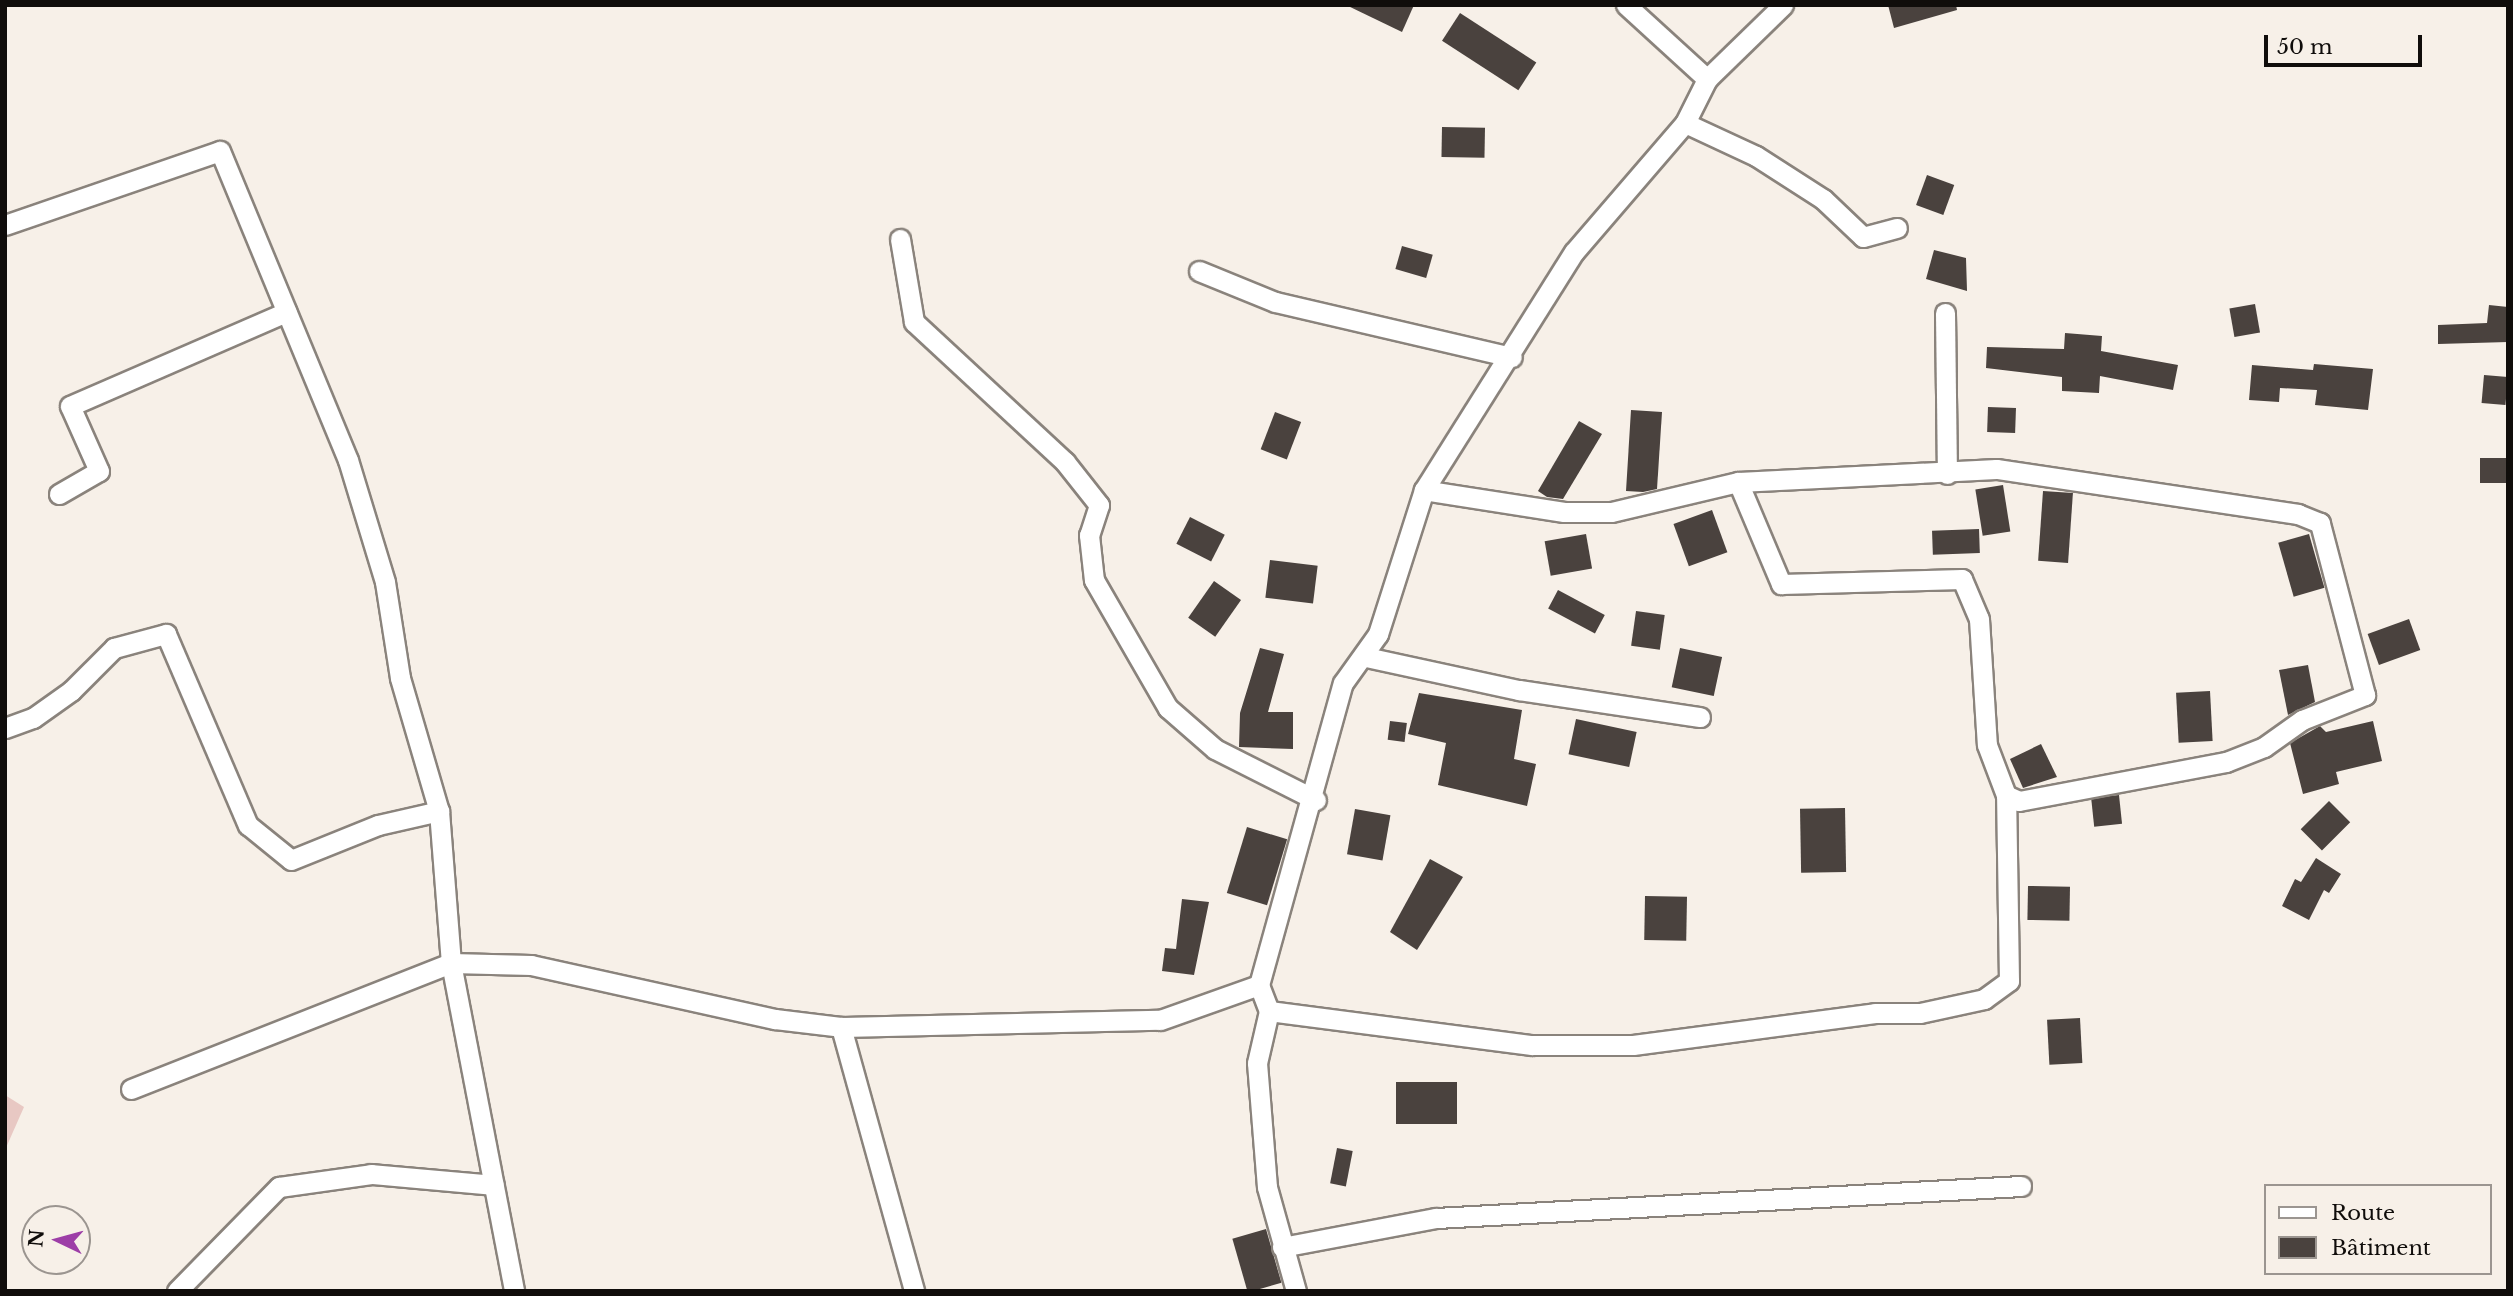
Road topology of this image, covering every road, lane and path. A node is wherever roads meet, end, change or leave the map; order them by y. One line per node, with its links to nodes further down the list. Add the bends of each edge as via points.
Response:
1 (1626, 5): 3 (street)
2 (1783, 5): 3 (street)
3 (1707, 79): 4 (street)
4 (1685, 123): 6 (street, via 1756,156 1823,199 1863,237); 11 (street, via 1574,252)
5 (5, 225): 9 (street, via 220,152)
6 (1897, 228)
7 (900, 239): 20 (street, via 914,322 1065,462 1099,505 1089,535 1094,580 1168,708 1215,748)
8 (1199, 271): 11 (street, via 1275,302)
9 (286, 312): 15 (street, via 70,406 99,471); 21 (street, via 348,460 385,582 400,677)
10 (1945, 313): 12 (street)
11 (1512, 357): 14 (street)
12 (1947, 474): 13 (street); 19 (street, via 1996,469 2298,514 2320,523 2365,695 2302,720 2264,747 2226,762 2019,801)
13 (1738, 482): 14 (street, via 1611,512 1564,512); 19 (street, via 1781,584 1962,579 1979,619 1987,745)
14 (1424, 490): 16 (street)
15 (59, 494)
16 (1366, 657): 17 (street, via 1519,690); 20 (street, via 1343,682)
17 (1700, 717)
18 (5, 728): 21 (street, via 33,718 71,691 114,648 166,634 248,825 291,860 378,825)
19 (2006, 795): 24 (street, via 2009,981 1984,999 1920,1013 1633,1045 1532,1045)
20 (1316, 800): 23 (street)
21 (439, 811): 22 (street)
22 (452, 963): 25 (street, via 531,965 775,1019); 26 (street); 27 (street)
23 (1259, 985): 24 (street); 25 (street, via 1196,1012 1160,1020)
24 (1269, 1011): 29 (street, via 1257,1063 1267,1187)
25 (841, 1027): 32 (street)
26 (131, 1089)
27 (494, 1185): 30 (street, via 371,1174 279,1187); 31 (street)
28 (2021, 1186): 29 (street, via 1436,1218)
29 (1282, 1247): 33 (street)
30 (177, 1291)
31 (514, 1291)
32 (914, 1291)
33 (1296, 1291)

